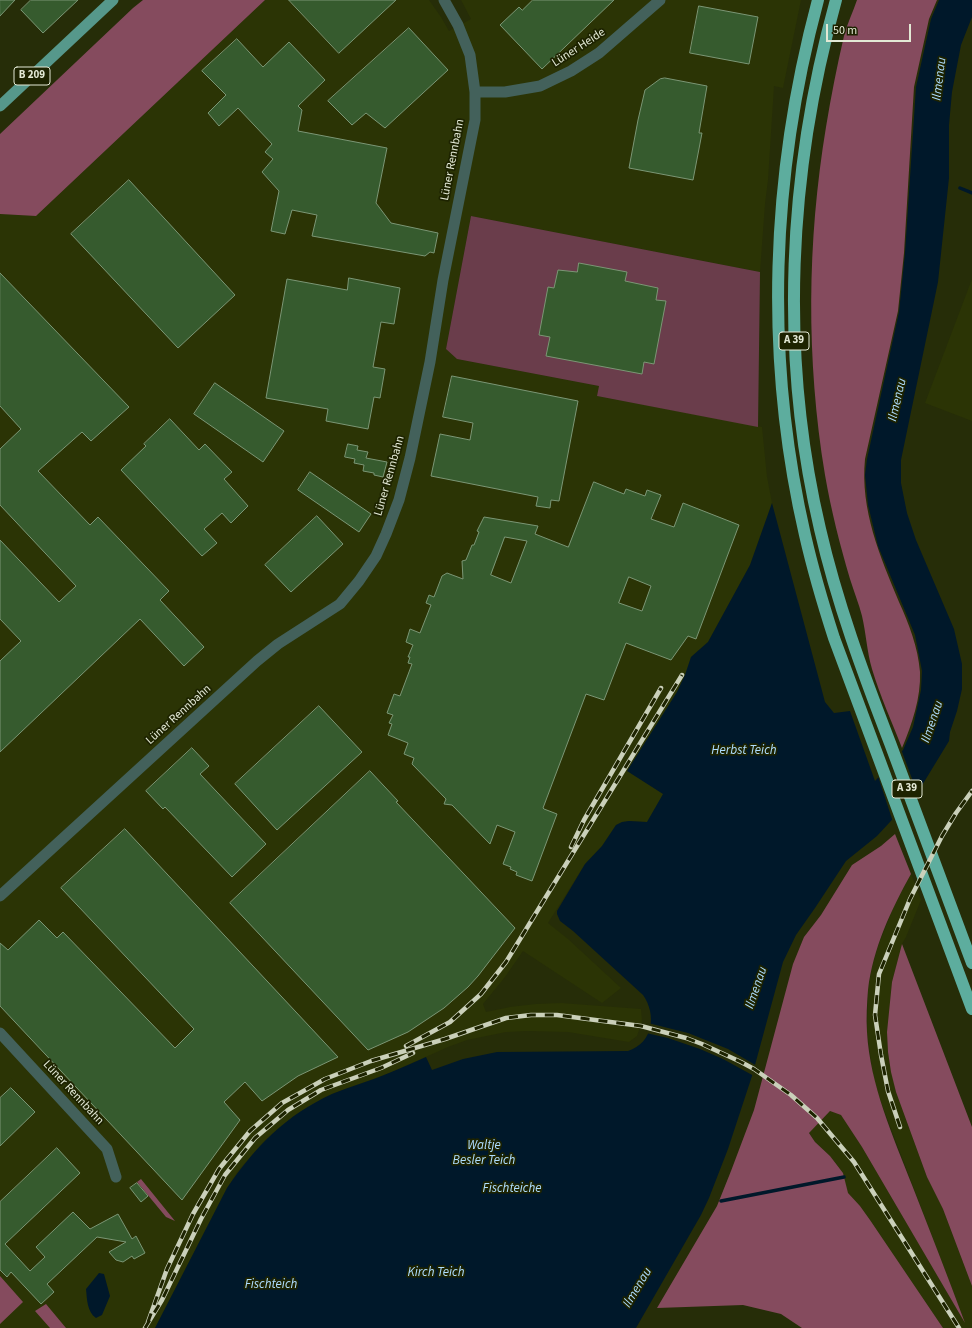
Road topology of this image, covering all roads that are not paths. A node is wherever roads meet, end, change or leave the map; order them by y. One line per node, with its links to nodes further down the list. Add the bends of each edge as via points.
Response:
1 (112, 0): 7 (main road, B 209)
2 (444, 0): 6 (street, Lüner Rennbahn, via 458,25 470,56)
3 (660, 0): 6 (street, Lüner Heide, via 599,53 571,71 540,86 505,92)
4 (818, 0): 10 (highway, A 39, via 802,65 787,151 777,283 779,355 794,481 805,535 832,630)
5 (836, 0): 9 (highway, A 39, via 812,107 797,208 793,284 795,352 808,478 833,582 865,677)
6 (475, 92): 8 (street, Lüner Rennbahn, via 474,120 410,458 399,500 376,556 340,604 278,644 257,661)
7 (0, 106)
8 (0, 896)
9 (972, 963)
10 (972, 1009)
11 (0, 1033): 12 (street, Lüner Rennbahn, via 107,1148)
12 (116, 1177)

